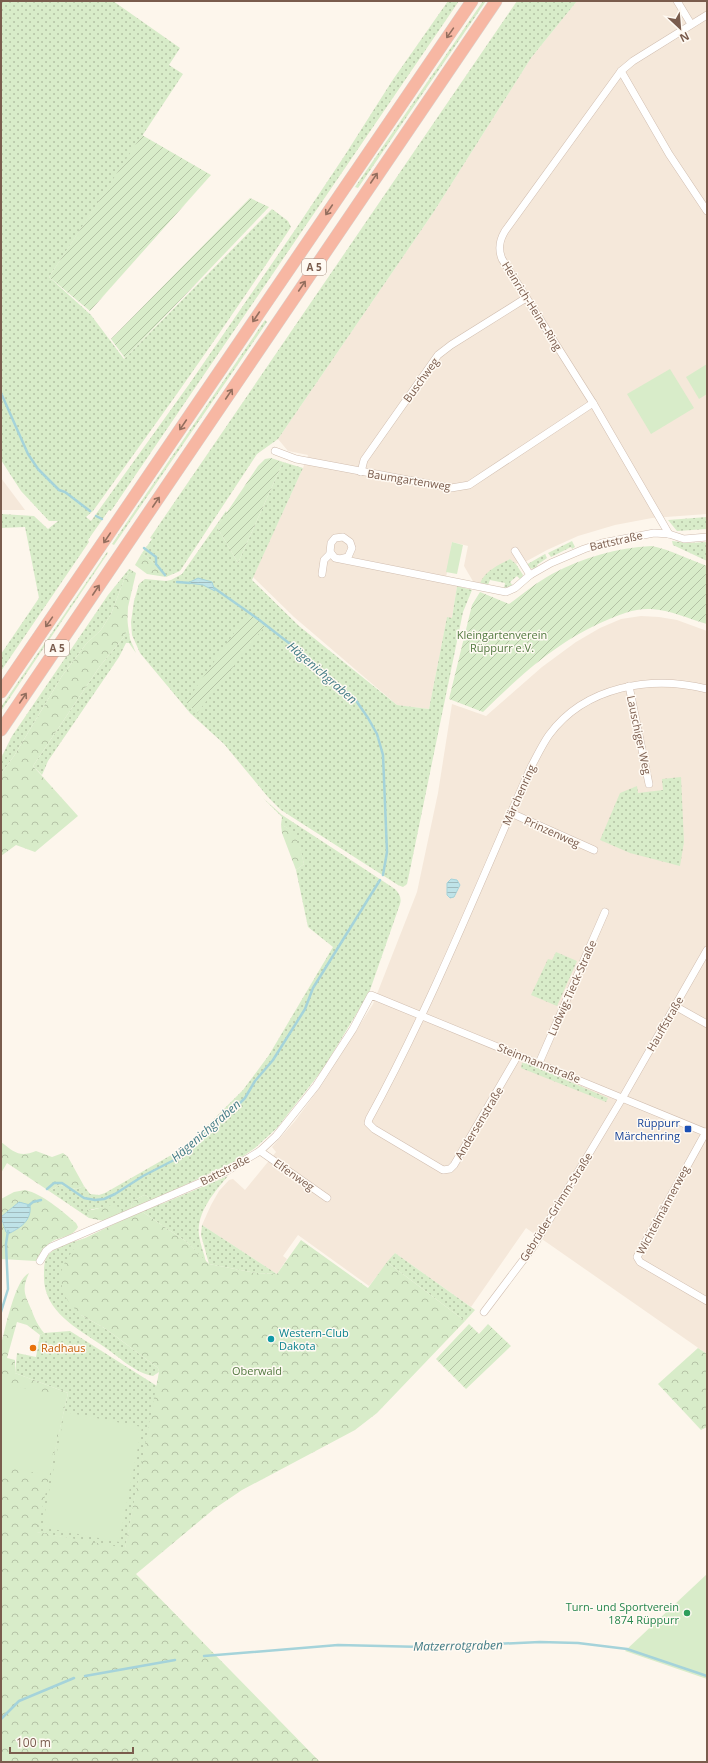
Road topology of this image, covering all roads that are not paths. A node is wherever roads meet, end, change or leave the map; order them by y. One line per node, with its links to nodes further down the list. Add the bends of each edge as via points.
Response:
1 (472, 1): 21 (highway, A 5, one-way to 21)
2 (496, 1): 22 (highway, A 5, one-way to 2)
3 (677, 1): 5 (street)
4 (707, 15): 5 (street, Heinrich-Heine-Ring)
5 (691, 24): 6 (street, Heinrich-Heine-Ring, via 633,61)
6 (621, 72): 7 (street); 8 (street, Heinrich-Heine-Ring, via 501,238 499,251 502,259)
7 (707, 211)
8 (526, 298): 9 (street, Heinrich-Heine-Ring); 11 (street, Buschweg, via 438,355 364,460)
9 (593, 403): 11 (street, Baumgartenweg, via 463,487 452,488); 12 (street, Heinrich-Heine-Ring)
10 (275, 451): 11 (street, Baumgartenweg, via 296,459)
11 (361, 472)
12 (669, 534): 13 (street, Battstraße, via 684,539); 18 (street, Battstraße, via 636,535 602,543 566,556)
13 (707, 537)
14 (514, 551): 18 (street)
15 (331, 553): 16 (street); 16 (street, via 330,545 333,540 338,537 346,538 352,545 351,552 348,557); 17 (street, via 324,560)
16 (340, 559): 18 (street, Battstraße, via 506,592)
17 (322, 574)
18 (530, 575)
19 (629, 686): 20 (street, Märchenring, via 664,683); 23 (street, Lauschiger Weg); 24 (street, Märchenring, via 604,693 587,702 569,714 555,728 536,757)
20 (707, 688)
21 (1, 692)
22 (1, 730)
23 (649, 784)
24 (511, 813): 25 (street, Prinzenweg); 30 (street, Märchenring)
25 (594, 850)
26 (605, 912): 33 (street, Ludwig-Tieck-Straße)
27 (707, 950): 29 (street, Hauffstraße)
28 (371, 995): 30 (street, Steinmannstraße); 36 (street, Battstraße, via 353,1029 316,1086)
29 (675, 1006): 31 (street); 34 (street, Hauffstraße)
30 (422, 1016): 32 (street, Steinmannstraße); 32 (street, Andersenstraße, via 368,1123 443,1170 454,1165)
31 (707, 1024)
32 (518, 1055): 33 (street, Steinmannstraße)
33 (539, 1063): 34 (street, Steinmannstraße)
34 (623, 1097): 35 (street, Steinmannstraße); 40 (street, Gebrüder-Grimm-Straße, via 533,1247)
35 (706, 1133): 39 (street, Wichtelmännerweg, via 637,1257 640,1262)
36 (260, 1152): 37 (street, Elfenweg); 38 (street, Battstraße, via 225,1172 51,1247)
37 (327, 1198)
38 (40, 1261)
39 (707, 1301)
40 (484, 1312)

